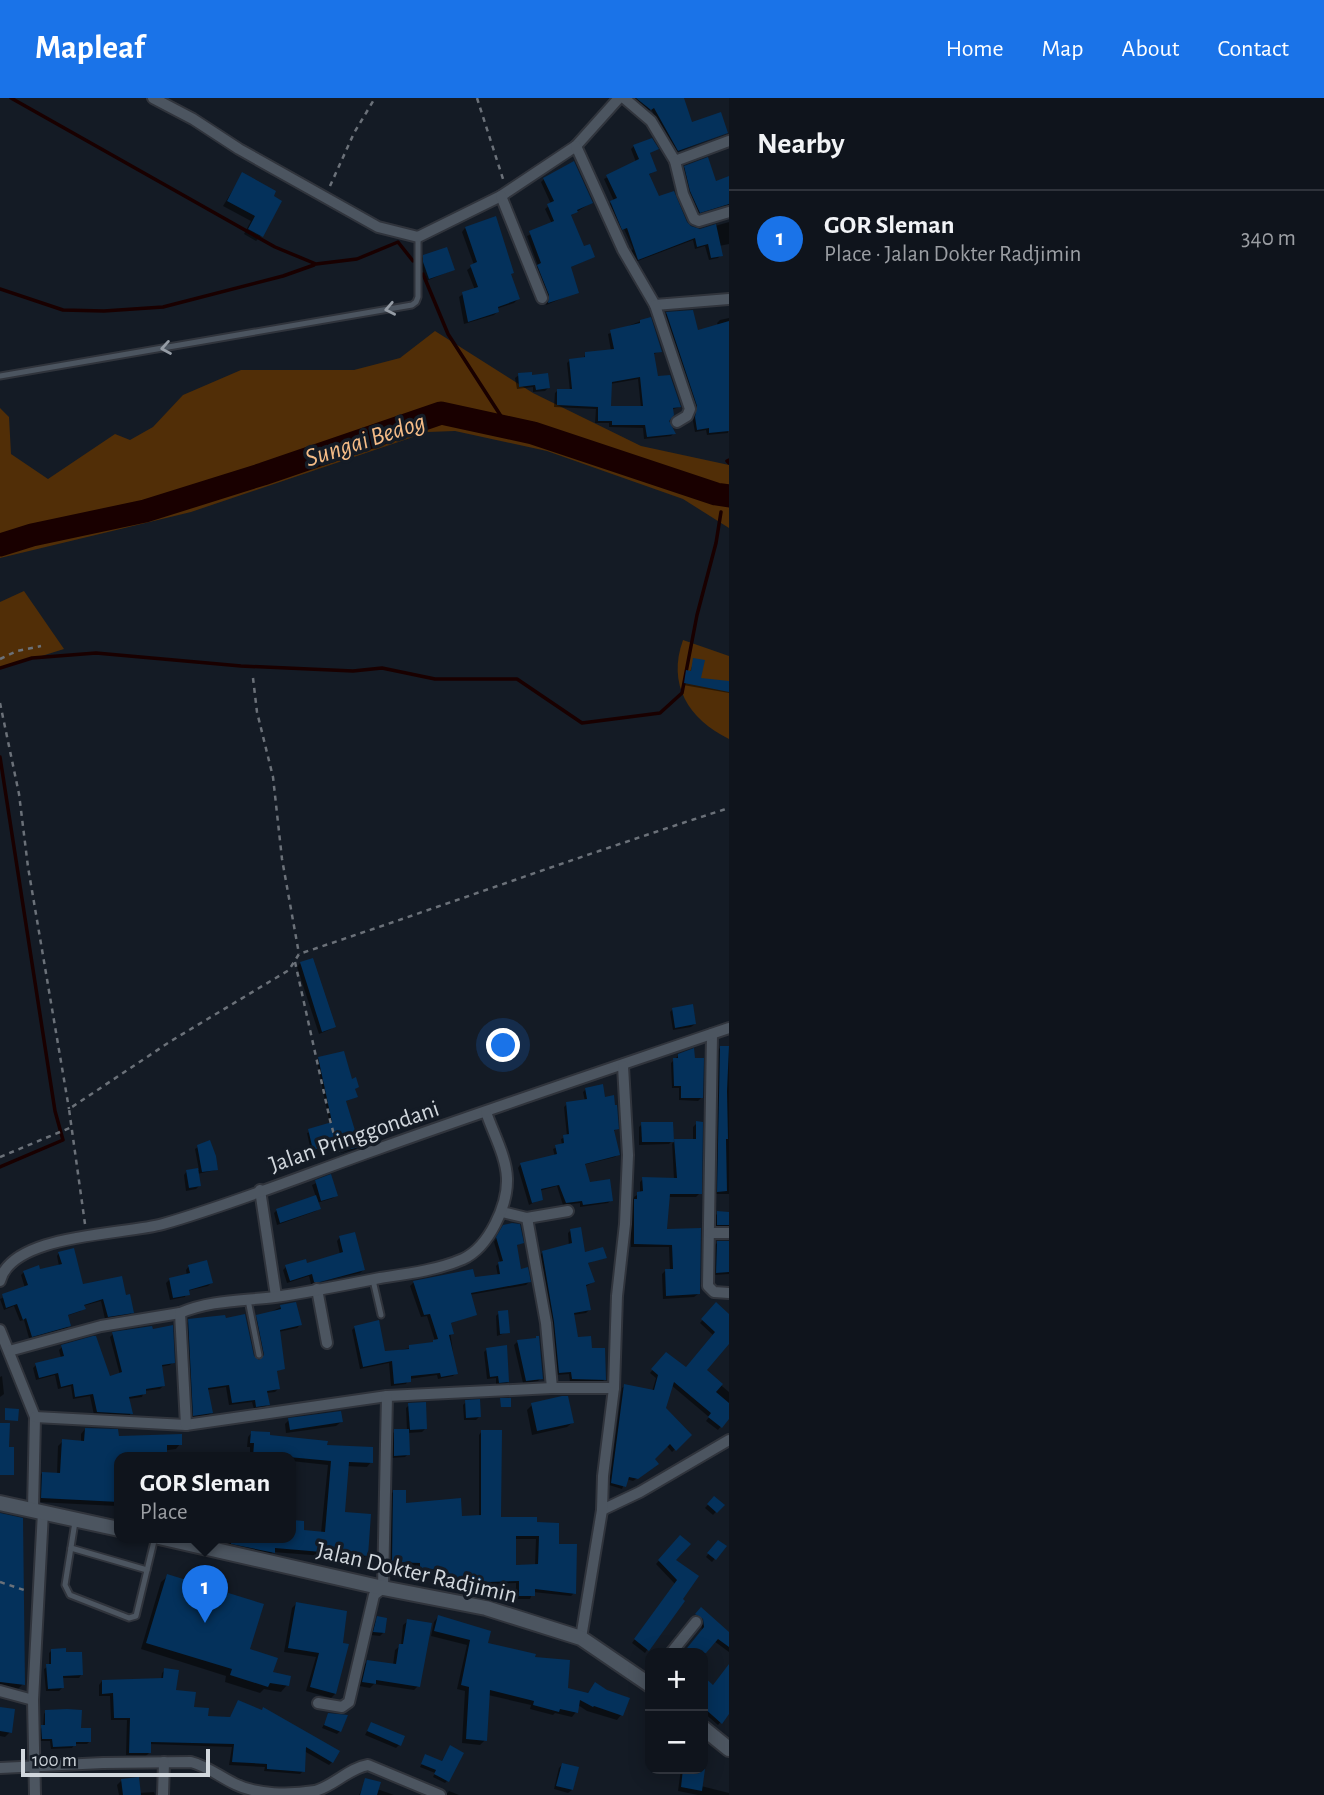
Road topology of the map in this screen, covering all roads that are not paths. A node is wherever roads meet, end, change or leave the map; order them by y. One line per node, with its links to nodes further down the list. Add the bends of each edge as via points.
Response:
1 (153, 98): 8 (street, via 378,227)
2 (622, 98): 4 (street); 5 (street, via 651,121)
3 (729, 142): 5 (street)
4 (576, 146): 6 (street); 11 (street, via 622,250)
5 (675, 161): 7 (street, via 694,219)
6 (505, 194): 8 (street); 9 (street)
7 (729, 212)
8 (418, 237): 12 (lane, one-way to 12, via 418,297 412,305)
9 (542, 298)
10 (729, 299): 11 (street)
11 (655, 305): 13 (street, via 690,409)
12 (0, 376)
13 (677, 422)
14 (729, 1028): 15 (street, Jalan Pringgondani)
15 (712, 1034): 16 (street, Jalan Pringgondani); 22 (street)
16 (623, 1066): 17 (street, Jalan Pringgondani); 37 (street, via 628,1156)
17 (486, 1112): 18 (street, Jalan Pringgondani); 20 (street, via 507,1174)
18 (260, 1190): 25 (street, Jalan Pringgondani, via 154,1226 86,1234 25,1254 6,1267); 28 (street)
19 (568, 1211): 21 (street)
20 (502, 1212): 21 (street); 24 (street, via 484,1240 463,1258)
21 (527, 1217): 36 (street)
22 (709, 1233): 23 (street); 27 (street, via 709,1286 714,1292)
23 (729, 1233)
24 (373, 1280): 26 (street); 31 (lane)
25 (0, 1281)
26 (317, 1289): 28 (street); 33 (street)
27 (729, 1293)
28 (276, 1296): 29 (street)
29 (248, 1300): 30 (street, via 198,1305); 35 (lane)
30 (180, 1313): 34 (street, via 101,1326); 40 (street)
31 (381, 1315)
32 (0, 1330): 34 (street)
33 (327, 1343)
34 (9, 1351): 39 (street)
35 (259, 1355)
36 (552, 1388): 37 (street); 38 (street)
37 (614, 1388): 43 (street)
38 (387, 1396): 40 (street); 51 (street)
39 (35, 1417): 40 (street); 44 (street)
40 (186, 1425)
41 (729, 1440): 43 (street)
42 (0, 1503): 44 (main road)
43 (602, 1510): 53 (street)
44 (38, 1511): 45 (main road); 57 (street)
45 (76, 1519): 46 (main road); 49 (lane)
46 (114, 1528)
47 (155, 1543): 50 (lane)
48 (184, 1543): 51 (main road, Jalan Dokter Radjimin)
49 (71, 1548): 50 (lane); 50 (lane, via 65,1586 70,1595 129,1618 136,1616)
50 (147, 1570)
51 (383, 1588): 53 (main road, Jalan Dokter Radjimin, via 486,1608); 58 (street, via 374,1595 349,1702 342,1707)
52 (696, 1622): 54 (street)
53 (581, 1638): 55 (main road, Jalan Dokter Radjimin)
54 (675, 1648)
55 (645, 1679)
56 (0, 1691): 57 (street)
57 (33, 1700): 62 (street)
58 (318, 1703)
59 (708, 1732): 60 (main road)
60 (729, 1749)
61 (164, 1762): 62 (street); 64 (street, via 204,1765 238,1786 286,1795); 66 (street)
62 (33, 1767): 63 (street); 65 (street)
63 (0, 1768)
64 (334, 1789): 67 (street, via 368,1765)
65 (35, 1795)
66 (163, 1795)
67 (440, 1795)

